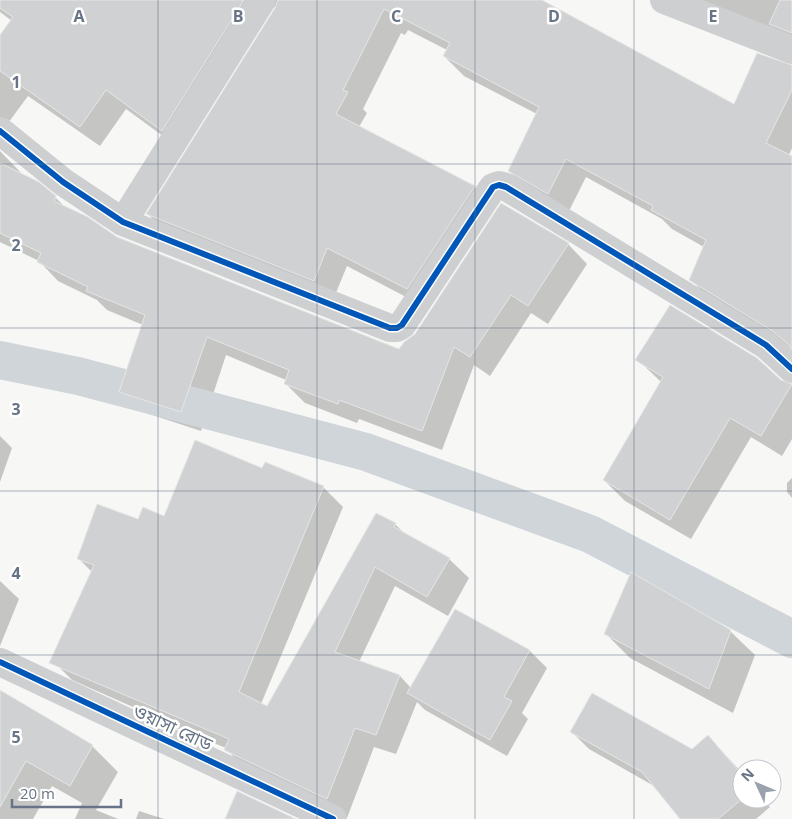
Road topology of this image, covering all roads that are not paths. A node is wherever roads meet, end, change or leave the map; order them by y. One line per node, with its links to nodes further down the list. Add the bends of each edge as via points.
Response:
1 (262, 0): 5 (street)
2 (664, 0): 3 (street)
3 (792, 50)
4 (0, 131): 5 (street, via 63,182)
5 (123, 222): 6 (street, via 214,260 397,328 402,326 492,187 498,185 766,345)
6 (792, 369)
7 (0, 662): 8 (street, ওয়াসা রোড)
8 (333, 819)

